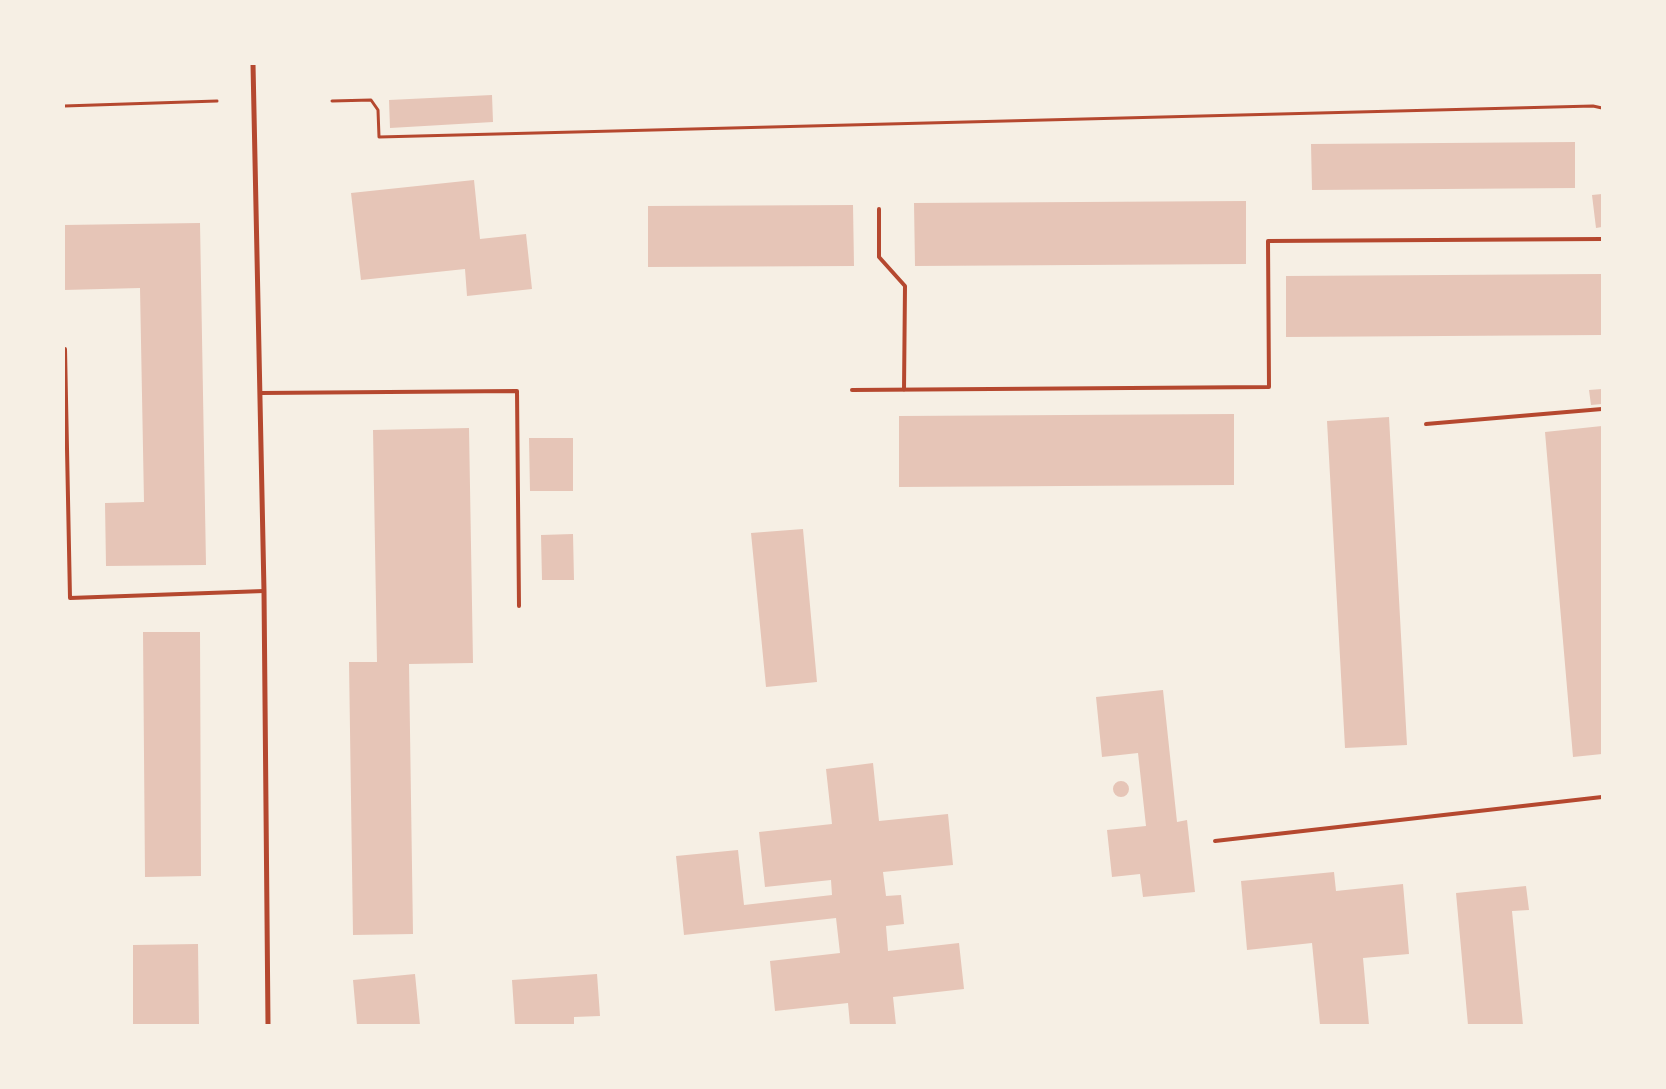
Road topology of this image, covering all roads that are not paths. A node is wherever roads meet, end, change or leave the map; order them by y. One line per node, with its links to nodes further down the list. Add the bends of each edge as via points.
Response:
1 (253, 64): 7 (street)
2 (879, 209): 6 (lane, via 878,257 905,286)
3 (1602, 239): 6 (lane, via 1268,241 1269,387)
4 (64, 349): 10 (lane, via 70,598)
5 (852, 390): 6 (lane)
6 (904, 390)
7 (260, 393): 10 (street); 11 (lane, via 517,391)
8 (1602, 409): 9 (lane)
9 (1426, 424)
10 (264, 592): 14 (street)
11 (519, 606)
12 (1602, 797): 13 (lane)
13 (1215, 841)
14 (268, 1025)

